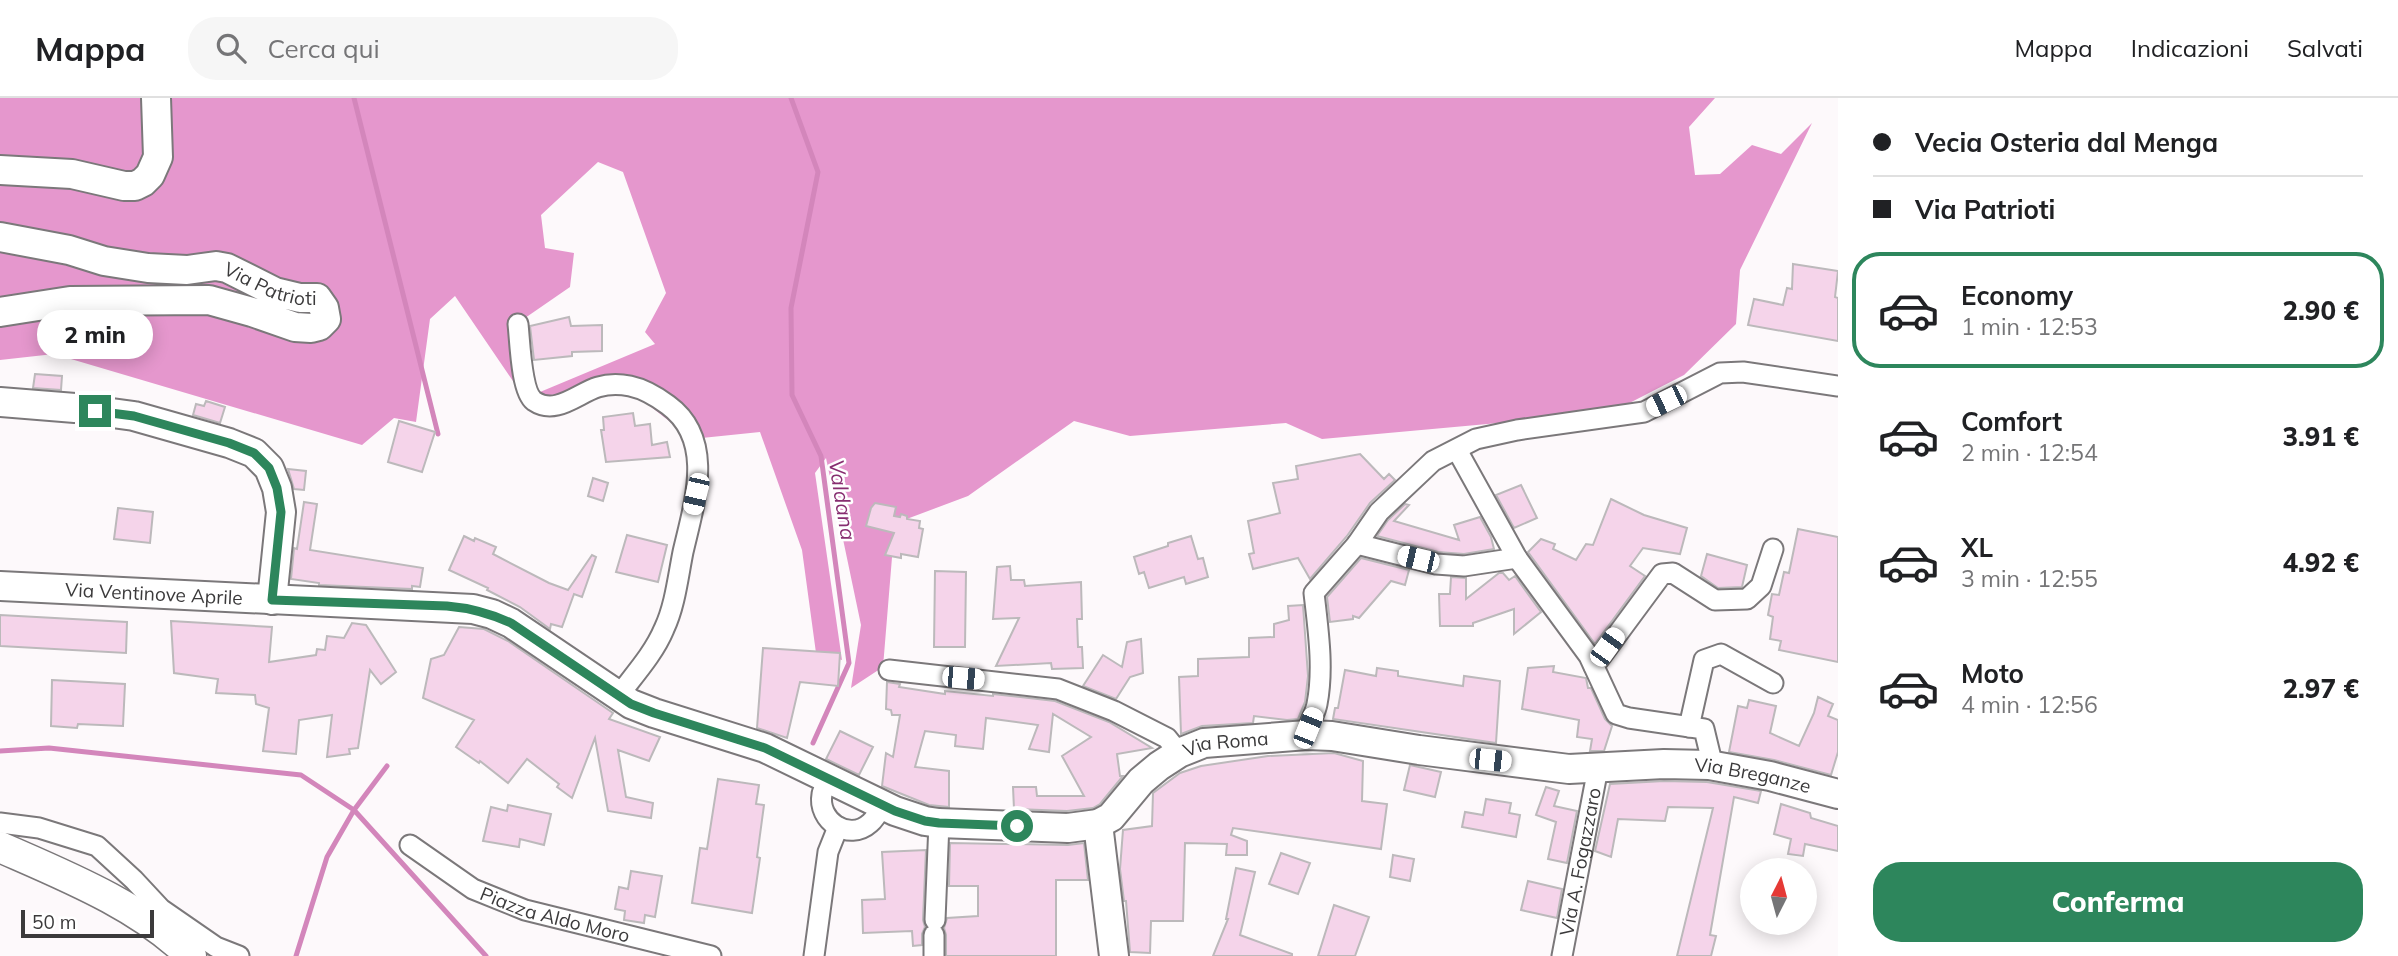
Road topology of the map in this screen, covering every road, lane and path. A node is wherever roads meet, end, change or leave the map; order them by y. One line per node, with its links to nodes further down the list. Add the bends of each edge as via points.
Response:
1 (156, 98): 2 (main road, via 158,157 143,183 124,186 72,174)
2 (0, 170)
3 (0, 237): 4 (main road, Via Patrioti, via 115,263 187,270 227,268 275,292 317,298 326,319 311,328 295,327 209,300 70,301)
4 (0, 312)
5 (518, 324): 17 (street, via 526,387 533,400 558,405 596,388 628,386 673,409 692,435 698,481 670,613 660,638)
6 (1838, 386): 8 (street, via 1743,372 1720,373 1644,412 1517,430 1476,439)
7 (0, 402): 13 (main road, via 134,416 254,453 269,468 281,512)
8 (1457, 450): 9 (street, via 1433,461 1380,512); 11 (street)
9 (1357, 544): 11 (street, via 1436,564 1464,566); 19 (street, via 1314,593 1320,651 1317,705)
10 (1773, 549): 14 (street, via 1761,586 1747,600 1715,600 1673,573 1662,574)
11 (1517, 558): 14 (street)
12 (0, 586): 13 (main road, Via Ventinove Aprile)
13 (272, 600): 17 (main road, Via Ventinove Aprile, via 473,609 492,614)
14 (1591, 661): 18 (street, via 1616,714)
15 (889, 670): 20 (street, via 1058,688 1167,738)
16 (1773, 683): 18 (street, via 1721,654 1704,660)
17 (620, 695): 24 (main road, Via Ventinove Aprile, via 654,713 765,748)
18 (1689, 727): 22 (street, via 1704,729)
19 (1307, 735): 20 (main road, Via Roma, via 1204,743); 23 (main road, Via Roma, via 1569,769)
20 (1179, 753): 29 (main road, Via Roma, via 1158,766 1111,817)
21 (1664, 764): 22 (main road, Via Breganze); 23 (main road, Via Roma)
22 (1709, 765): 25 (main road, Via Breganze)
23 (1598, 768): 39 (street, Via A. Fogazzaro)
24 (829, 779): 26 (main road, Via Ventinove Aprile); 30 (street, via 821,796 822,809)
25 (1838, 794)
26 (883, 804): 28 (main road, Via Ventinove Aprile); 30 (street, via 869,825 856,830)
27 (0, 823): 34 (street, via 39,828 97,846 161,909 216,947)
28 (939, 823): 29 (main road, via 1068,828); 37 (street)
29 (1098, 824): 38 (main road)
30 (838, 827): 36 (street, via 828,852)
31 (410, 845): 35 (street, Piazza Aldo Moro, via 473,889 525,910)
32 (0, 847): 33 (main road, via 116,902)
33 (181, 946)
34 (239, 956)
35 (711, 956)
36 (814, 956)
37 (934, 956)
38 (1115, 956)
39 (1562, 956)

